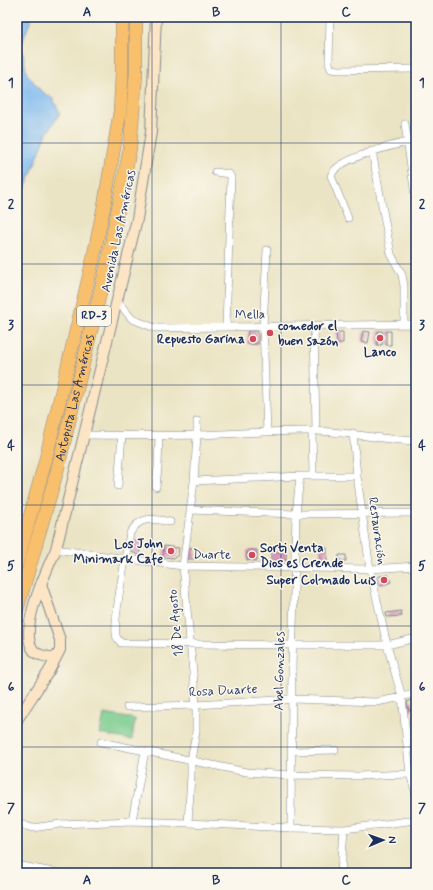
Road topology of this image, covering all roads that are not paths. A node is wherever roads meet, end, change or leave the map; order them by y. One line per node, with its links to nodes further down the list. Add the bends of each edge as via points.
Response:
1 (122, 17): 43 (highway, Autopista Las Américas / RD-3, via 120,112 104,206 44,466)
2 (136, 17): 49 (highway, Autopista Las Américas / RD-3, via 136,74 130,148 108,260 57,471)
3 (156, 17): 14 (main road, Avenida Las Américas, via 151,132 137,219)
4 (330, 17): 5 (street, via 331,69)
5 (416, 69)
6 (405, 124): 8 (street)
7 (416, 140): 8 (street)
8 (408, 142): 9 (street); 11 (street)
9 (372, 152): 12 (street, via 349,161 332,172 331,176); 15 (street, via 391,254 402,275)
10 (216, 172): 18 (street, via 229,174 232,186)
11 (416, 202)
12 (348, 218)
13 (268, 250): 19 (street)
14 (118, 302): 18 (street, Mella, via 132,319 154,328); 25 (main road, Avenida Las Américas)
15 (404, 324): 16 (street, Mella); 17 (street, Mella)
16 (414, 324): 20 (street)
17 (314, 326): 19 (street, Mella); 23 (street)
18 (226, 327): 19 (street, Mella)
19 (263, 327): 22 (street)
20 (416, 359)
21 (196, 421): 28 (street, 18 De Agosto)
22 (267, 430): 23 (street); 28 (street)
23 (314, 431): 24 (street); 31 (street)
24 (353, 433): 29 (street); 32 (street, Restauración)
25 (84, 435): 26 (street); 41 (main road, Avenida Las Américas)
26 (122, 435): 27 (street); 34 (street)
27 (159, 435): 28 (street); 35 (street)
28 (197, 435): 33 (street, 18 De Agosto)
29 (416, 441)
30 (300, 476): 31 (street); 33 (street); 39 (street, Abel Gonzales)
31 (313, 476): 32 (street)
32 (357, 476): 37 (street, Restauración)
33 (194, 481): 36 (street, 18 De Agosto)
34 (118, 486)
35 (156, 487)
36 (190, 510): 39 (street); 44 (street, 18 De Agosto)
37 (362, 513): 38 (street); 39 (street); 47 (street, Restauración)
38 (416, 513)
39 (296, 514): 46 (street, Abel Gonzales)
40 (170, 522): 42 (street, via 148,519 133,527)
41 (56, 549): 42 (street, Duarte); 48 (main road, Avenida Las Américas)
42 (126, 559): 44 (street, Duarte); 51 (street, via 116,614 117,639 122,643)
43 (17, 563)
44 (183, 566): 46 (street, Duarte); 51 (street, 18 De Agosto)
45 (416, 566): 47 (street, Duarte)
46 (295, 569): 47 (street, Duarte); 52 (street, Abel Gonzales)
47 (370, 569): 53 (street, Restauración)
48 (41, 584): 54 (main road, via 60,640 60,650); 54 (main road, Avenida Las Américas, via 29,627 30,643 35,652)
49 (17, 610)
50 (416, 638): 53 (street)
51 (191, 643): 52 (street); 58 (street, 18 De Agosto)
52 (293, 645): 53 (street); 57 (street, Abel Gonzales)
53 (387, 645): 56 (street, Restauración)
54 (54, 658): 60 (main road, via 49,671)
55 (416, 693): 56 (street, Rosa Duarte)
56 (402, 698): 57 (street, Rosa Duarte, via 377,702); 66 (street, Restauración)
57 (292, 699): 58 (street, Rosa Duarte); 62 (street, Abel Gonzales)
58 (196, 705): 59 (street, Rosa Duarte); 65 (street, 18 De Agosto, via 196,732)
59 (127, 707)
60 (17, 720)
61 (101, 742): 64 (street)
62 (291, 750): 63 (street); 67 (street, Abel Gonzales)
63 (335, 750)
64 (145, 751): 65 (street); 70 (street)
65 (191, 760): 67 (street, via 246,772); 72 (street, 18 De Agosto)
66 (413, 774): 67 (street); 68 (street, Restauración)
67 (291, 775): 73 (street, Abel Gonzales)
68 (416, 794)
69 (416, 820): 74 (street)
70 (132, 822): 71 (street, via 60,824 32,828); 72 (street)
71 (17, 823)
72 (188, 823): 73 (street)
73 (291, 828): 74 (street)
74 (344, 829): 77 (street)
75 (17, 865): 76 (street)
76 (58, 873)
77 (341, 873)

